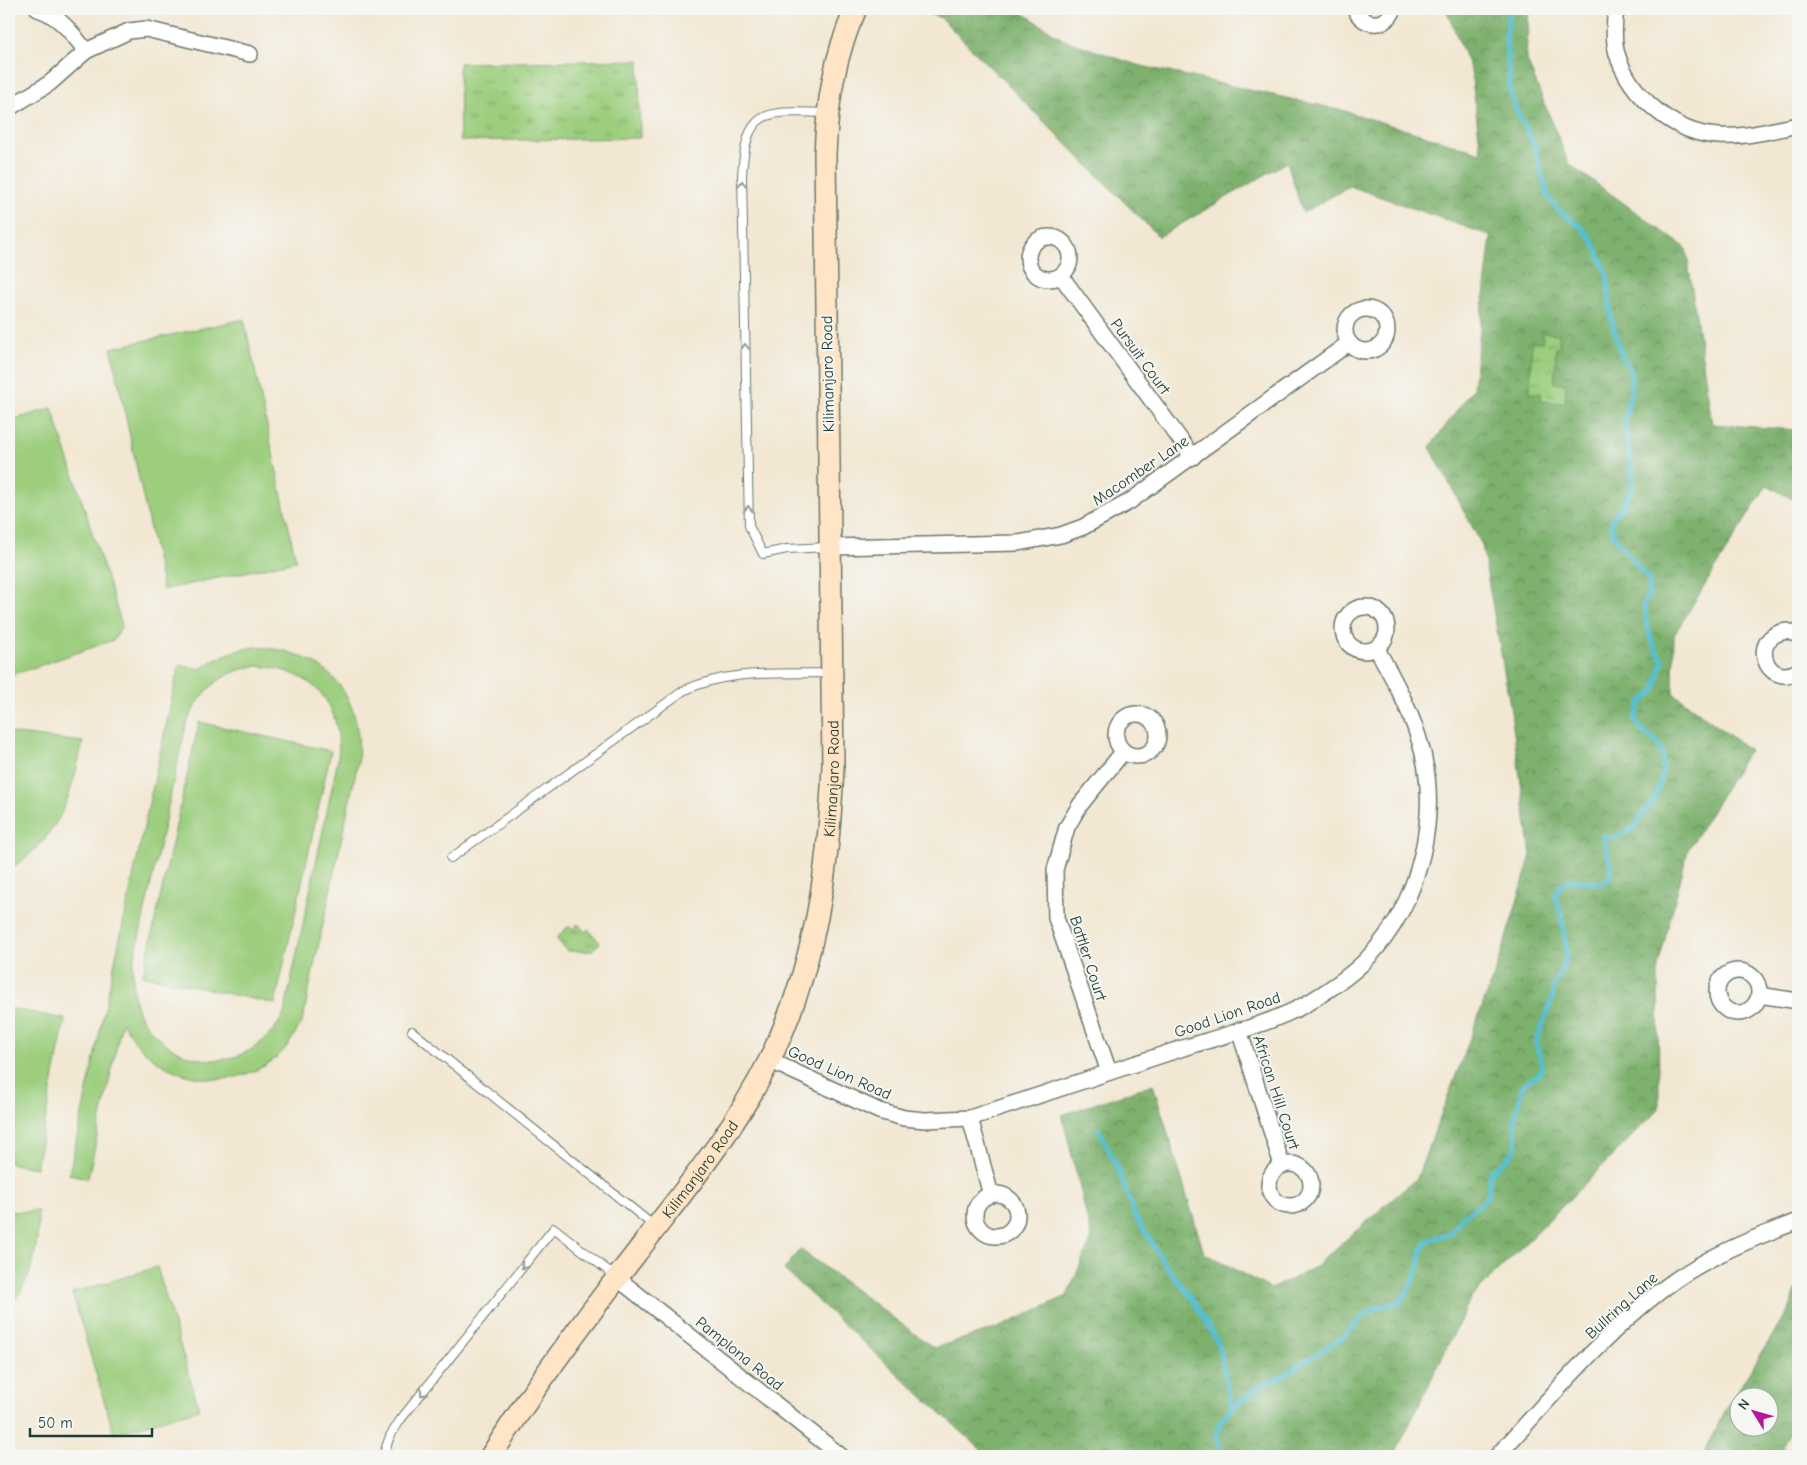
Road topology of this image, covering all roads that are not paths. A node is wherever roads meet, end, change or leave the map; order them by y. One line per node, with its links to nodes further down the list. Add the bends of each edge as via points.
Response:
1 (38, 9): 6 (street, via 60,20)
2 (856, 9): 9 (street, Kilimanjaro Road, via 840,52)
3 (1355, 9): 4 (street, via 1361,19 1374,24 1387,20)
4 (1394, 9)
5 (1616, 9): 10 (street, via 1616,52 1623,70 1633,86 1661,114 1679,125 1717,136 1741,136)
6 (86, 51): 7 (street, via 129,31 146,29); 8 (street, via 50,84)
7 (250, 54)
8 (9, 108)
9 (827, 113): 14 (street, Kilimanjaro Road, via 825,245); 14 (lane, one-way to 9, via 763,554 749,526 742,176 744,147 756,122 786,112)
10 (1798, 125)
11 (1061, 276): 13 (street, Pursuit Court)
12 (1349, 343): 13 (street, Macomber Lane)
13 (1193, 457): 14 (street, Macomber Lane, via 1105,516 1061,535 1018,543)
14 (830, 547): 18 (street, Kilimanjaro Road)
15 (1798, 635): 17 (street, via 1787,631 1770,638 1765,645 1764,656 1774,672 1790,675)
16 (1377, 649): 23 (street, Good Lion Road, via 1418,735 1428,787 1426,836 1413,884 1402,910 1386,934 1348,976 1304,1005)
17 (1798, 671)
18 (833, 672): 20 (lane, via 730,676 683,691); 25 (street, Kilimanjaro Road, via 830,834 824,888 801,979)
19 (1123, 752): 26 (street, Battler Court, via 1080,805 1067,827 1055,870 1056,918)
20 (450, 858)
21 (1759, 995): 22 (street)
22 (1798, 1001)
23 (1239, 1030): 26 (street, Good Lion Road); 28 (street, African Hill Court)
24 (412, 1031): 31 (lane)
25 (769, 1060): 27 (street, Good Lion Road, via 879,1111 918,1119); 31 (street, Kilimanjaro Road, via 736,1120)
26 (1109, 1072): 27 (street, Good Lion Road)
27 (970, 1118): 29 (street)
28 (1282, 1165)
29 (991, 1195)
30 (1798, 1221): 36 (street, Bullring Lane, via 1727,1250 1664,1288 1613,1332)
31 (656, 1228): 32 (street, Kilimanjaro Road)
32 (617, 1278): 33 (lane, one-way to 33, via 554,1228 402,1419 390,1436); 34 (street, Kilimanjaro Road, via 530,1394); 35 (street, Pamplona Road)
33 (383, 1456)
34 (491, 1456)
35 (841, 1456)
36 (1497, 1456)

